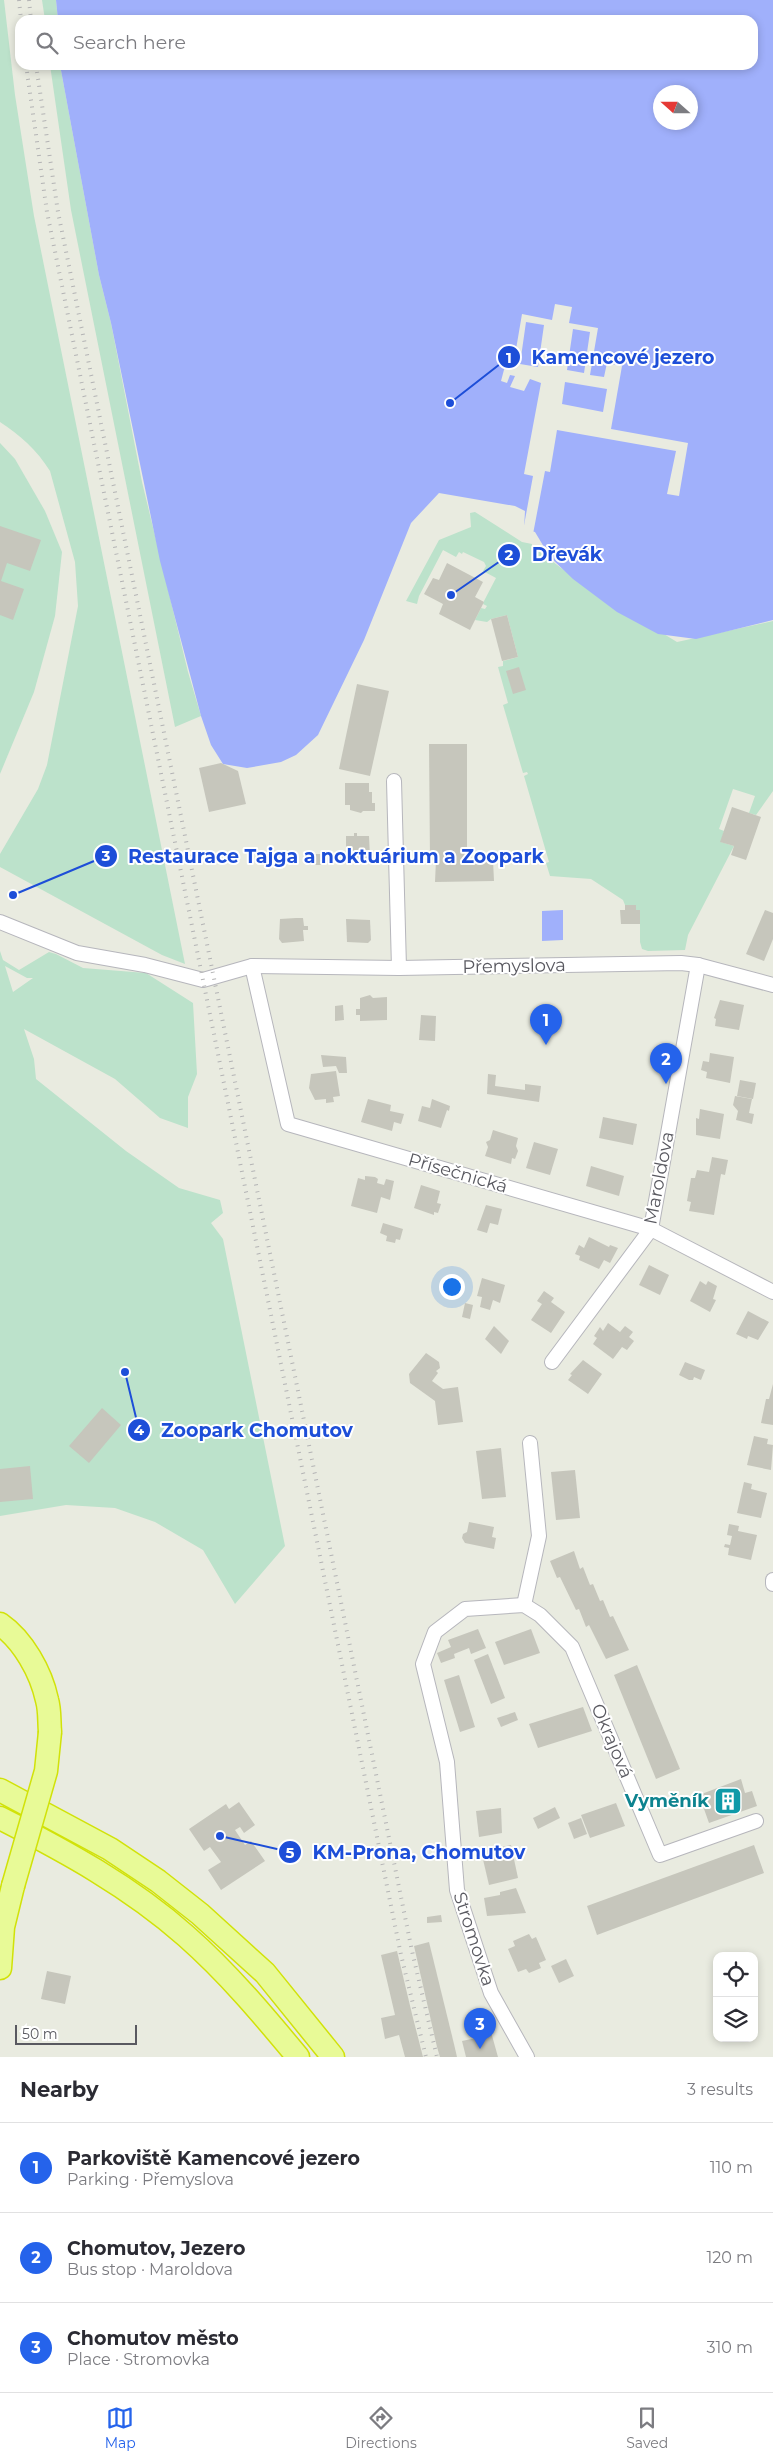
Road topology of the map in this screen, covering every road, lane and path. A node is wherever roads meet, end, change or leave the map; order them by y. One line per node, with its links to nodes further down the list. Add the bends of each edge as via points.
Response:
1 (394, 782): 5 (street)
2 (0, 922): 4 (street, Přemyslova, via 77,953 145,965 203,980)
3 (698, 965): 5 (street, Přemyslova); 6 (street, Přemyslova); 7 (street, Maroldova)
4 (252, 966): 5 (street, Přemyslova); 7 (street, Přísečnická, via 288,1124)
5 (399, 968)
6 (773, 984)
7 (651, 1229): 8 (street, Přísečnická); 9 (street, Maroldova)
8 (773, 1292)
9 (552, 1362)
10 (530, 1443): 11 (street, via 539,1536)
11 (524, 1605): 15 (street, Okrajová, via 540,1615 572,1647 660,1855); 20 (street, Stromovka, via 465,1609 435,1632 423,1664 447,1762 457,1890 491,1993)
12 (0, 1624): 16 (highway, bridge, via 13,1634 36,1669 47,1700 50,1732 46,1771)
13 (0, 1790): 19 (highway, via 110,1850 158,1881 200,1914 265,1973)
14 (0, 1818): 18 (highway, via 96,1871 142,1901 186,1936 245,1994)
15 (756, 1821)
16 (2, 1930): 17 (highway)
17 (0, 1968)
18 (298, 2057)
19 (333, 2057)
20 (526, 2057)

